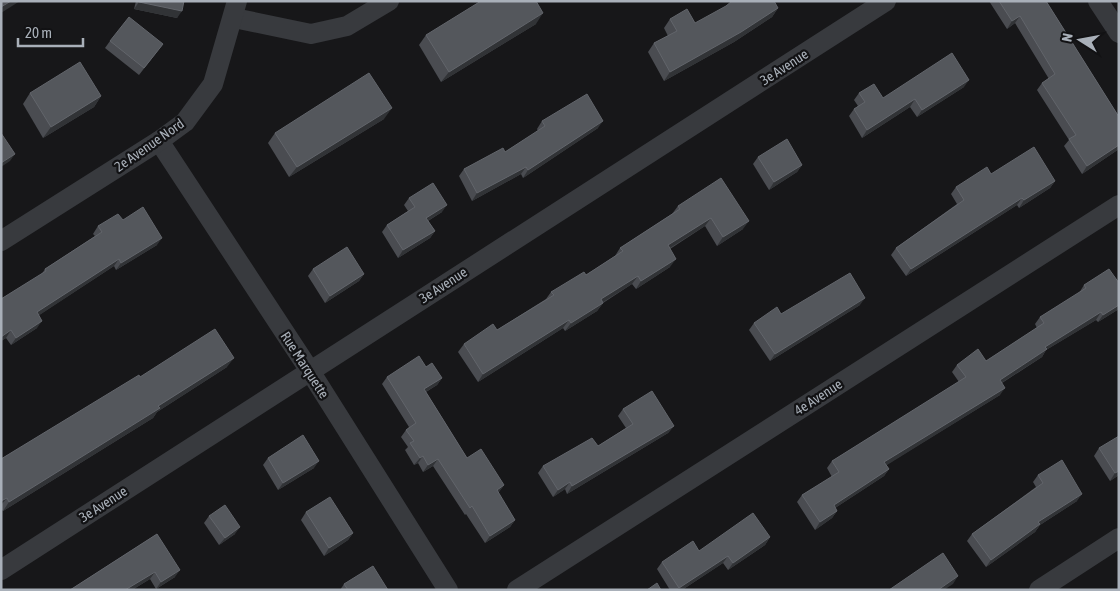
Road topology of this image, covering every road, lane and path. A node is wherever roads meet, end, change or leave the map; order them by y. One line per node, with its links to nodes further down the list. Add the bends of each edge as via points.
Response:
1 (390, 1): 4 (street, via 347,26 311,34)
2 (886, 1): 9 (street, 3e Avenue)
3 (1098, 1): 5 (street)
4 (235, 10): 6 (street, 2e Avenue Nord, via 213,84 185,122)
5 (1119, 33)
6 (159, 142): 8 (street, 2e Avenue Nord); 9 (street, Rue Marquette)
7 (1119, 205): 13 (street, 4e Avenue)
8 (1, 241)
9 (310, 371): 11 (street, 3e Avenue); 12 (street, Rue Marquette)
10 (1119, 538): 14 (street)
11 (1, 570)
12 (448, 590)
13 (517, 590)
14 (1039, 590)

